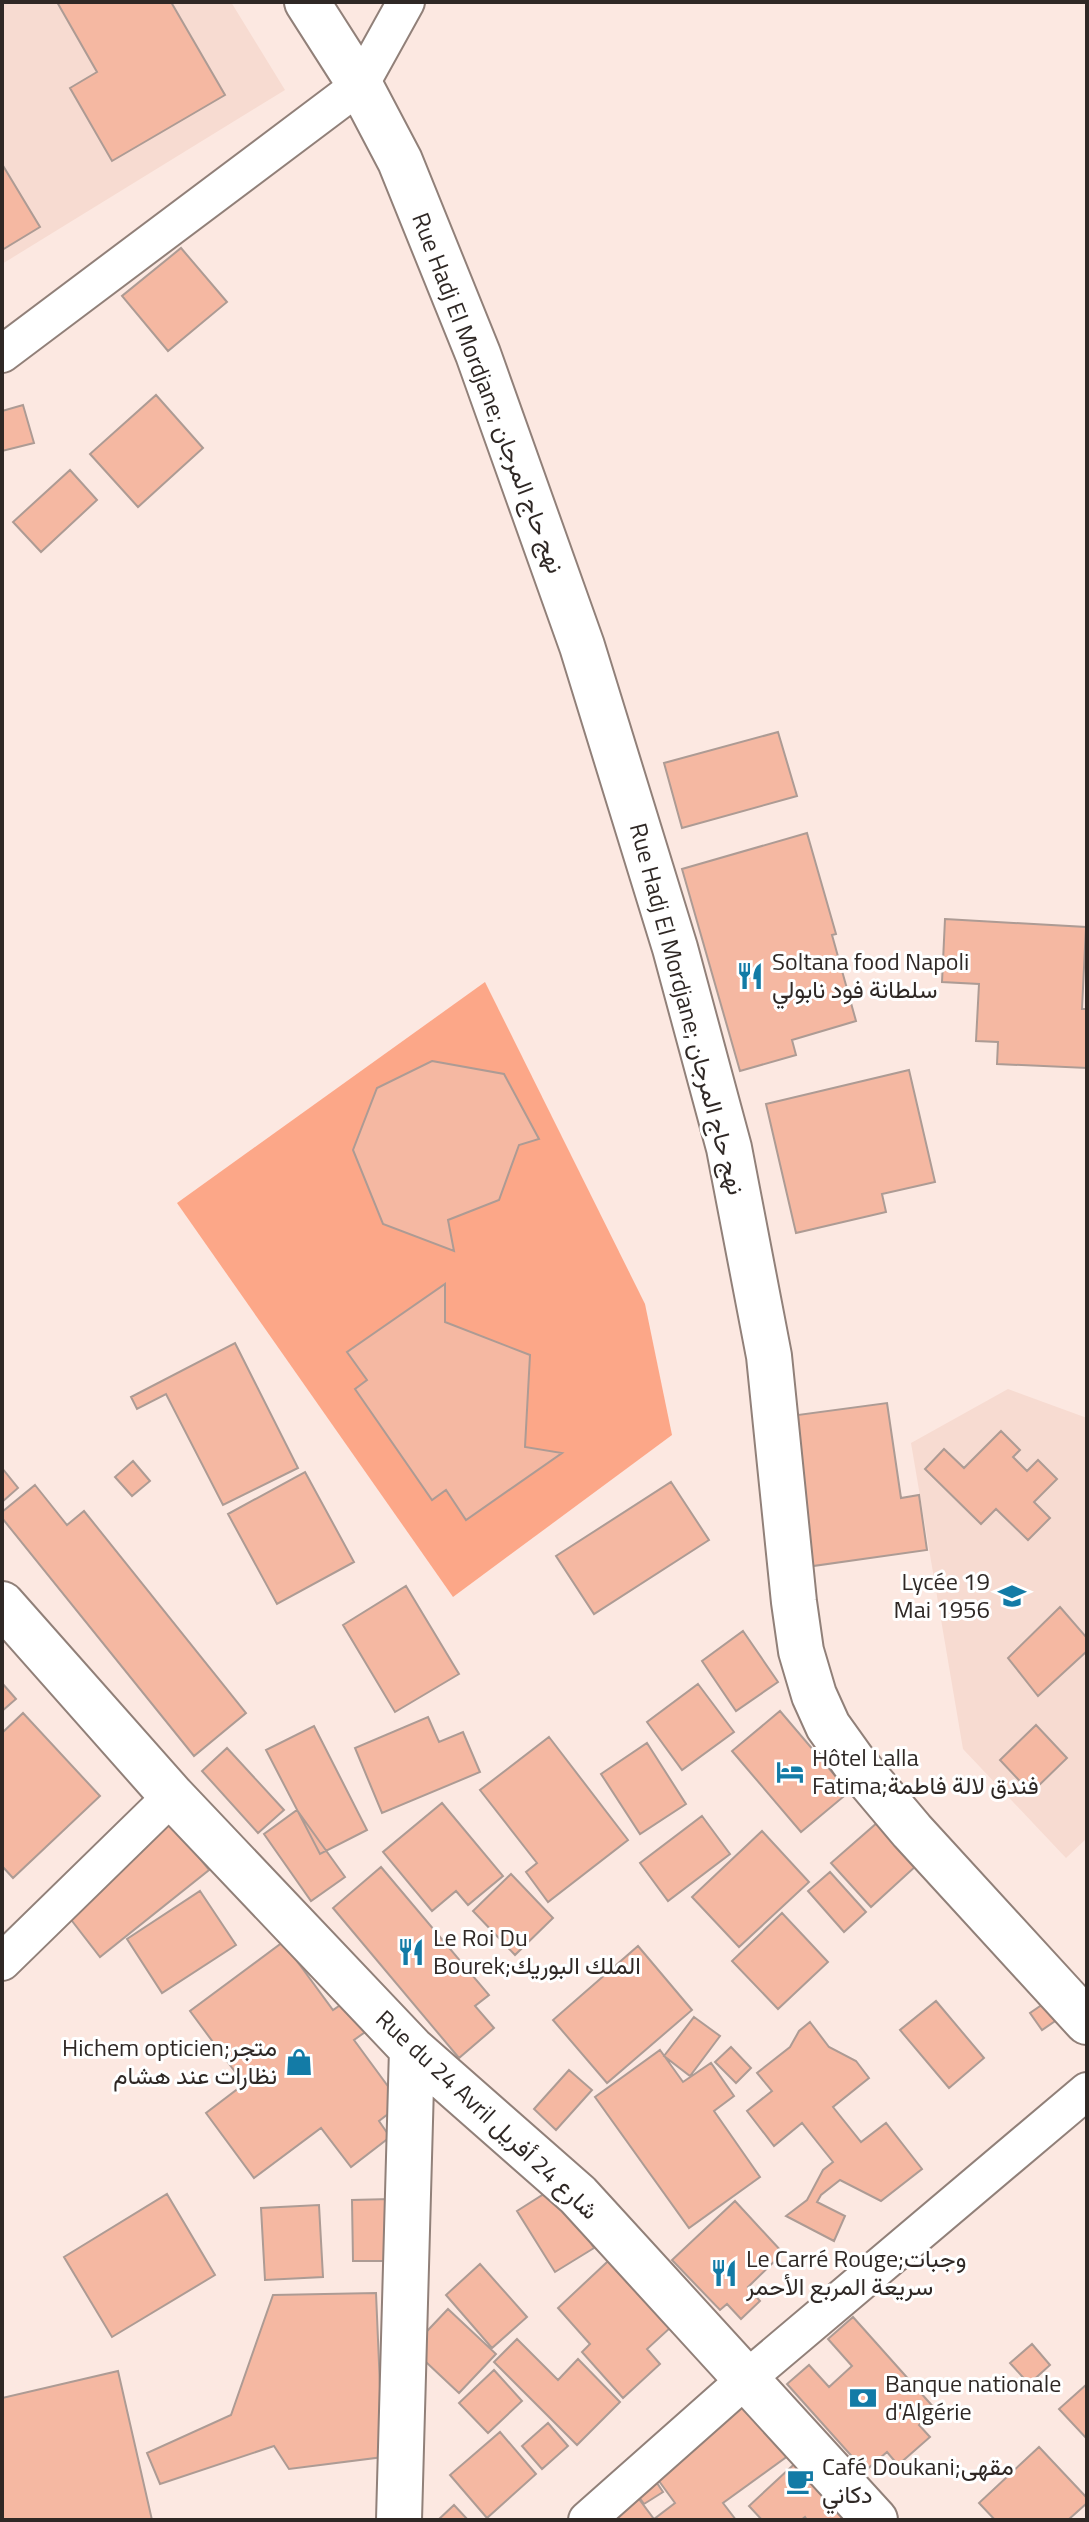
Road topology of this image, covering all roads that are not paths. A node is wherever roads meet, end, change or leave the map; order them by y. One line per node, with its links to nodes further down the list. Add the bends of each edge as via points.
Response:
1 (307, 2): 3 (street, Rue Hadj El Mordjane; نهج حاج المرجان)
2 (406, 2): 3 (street)
3 (360, 85): 4 (street); 8 (street, Rue Hadj El Mordjane; نهج حاج المرجان, via 400,161 478,354 582,646 675,948 729,1148 769,1356 794,1602 814,1695 828,1726 863,1773)
4 (2, 354)
5 (2, 1604): 6 (street, Rue du 24 Avril شارع 24 أفريل)
6 (172, 1796): 7 (street); 9 (street, Rue du 24 Avril شارع 24 أفريل)
7 (2, 1962)
8 (1087, 2022)
9 (412, 2049): 11 (street, Rue du 24 Avril شارع 24 أفريل, via 578,2195); 12 (street)
10 (1087, 2091): 11 (street)
11 (745, 2380): 13 (street); 14 (street, Rue du 24 Avril شارع 24 أفريل)
12 (399, 2520)
13 (587, 2520)
14 (875, 2520)

